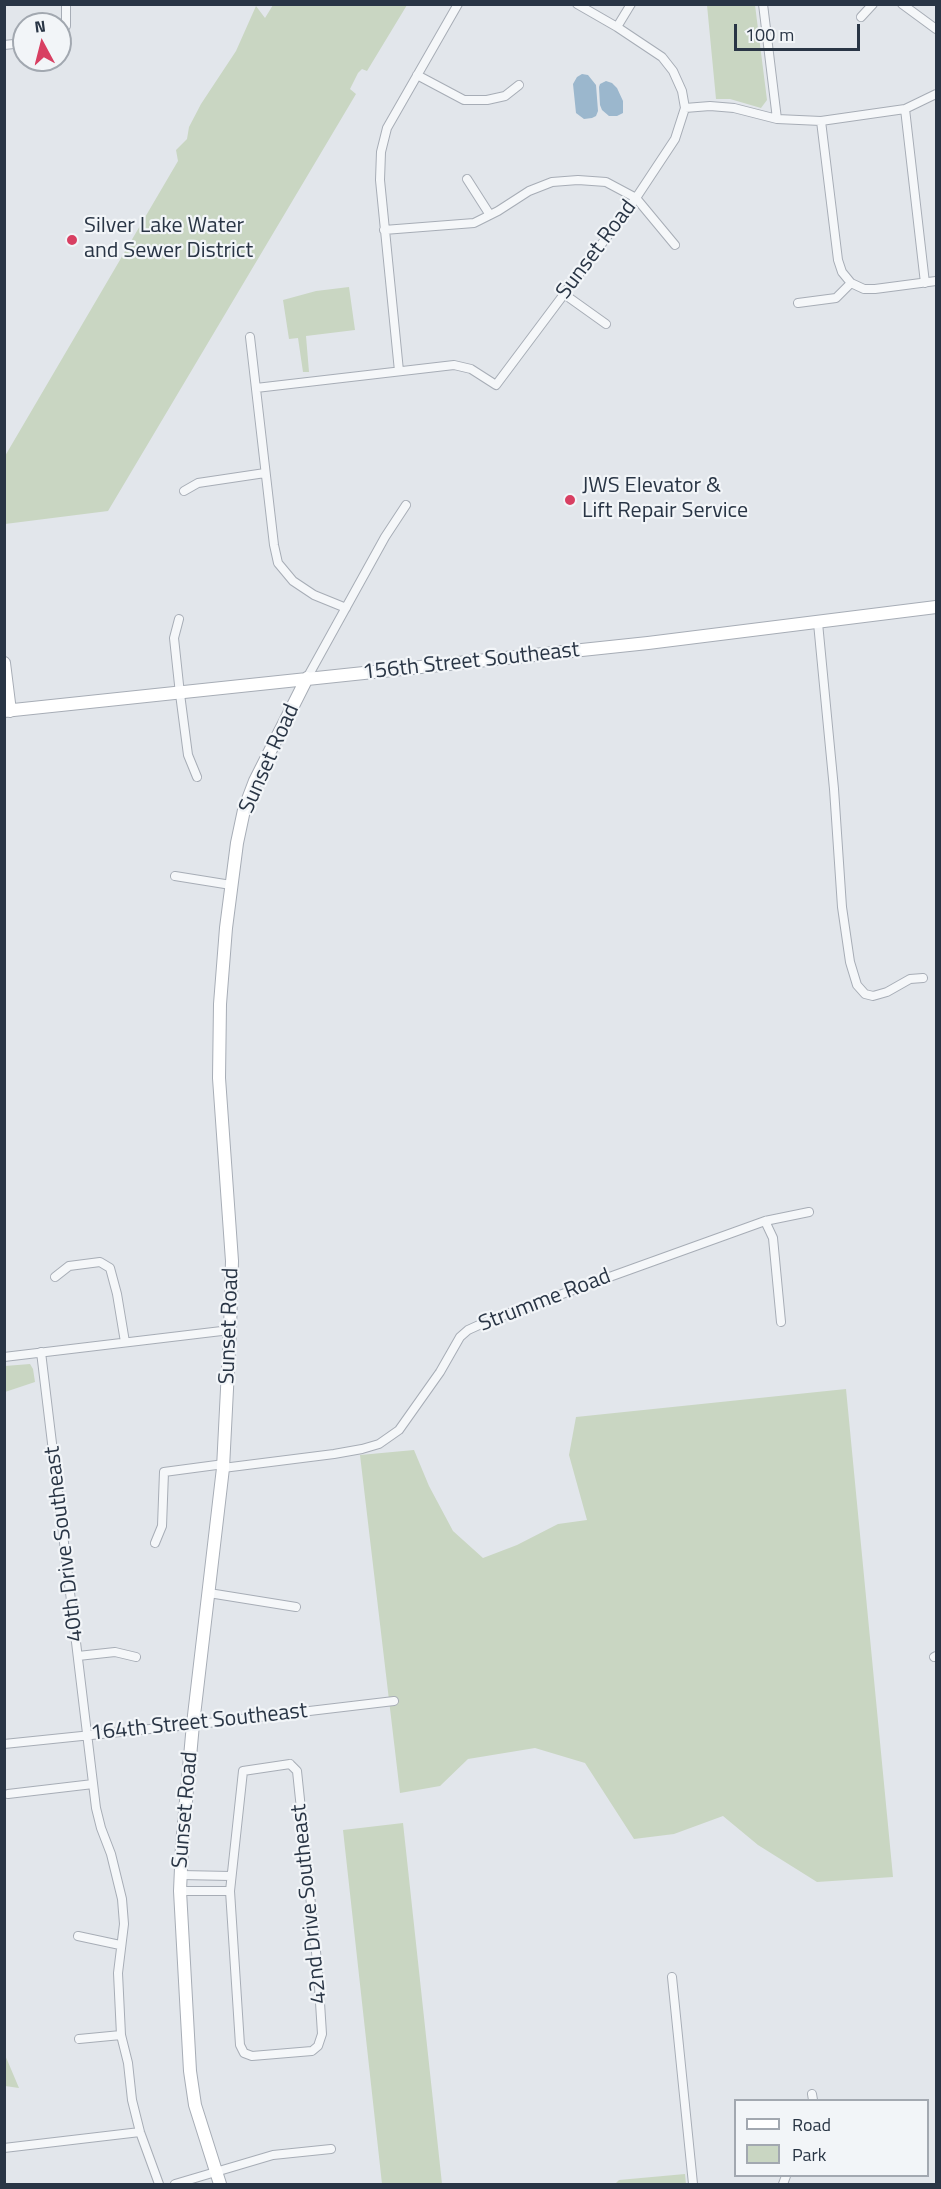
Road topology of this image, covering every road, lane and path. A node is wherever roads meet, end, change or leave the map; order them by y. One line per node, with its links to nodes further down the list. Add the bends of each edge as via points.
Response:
1 (458, 4): 10 (street)
2 (577, 4): 8 (street)
3 (631, 4): 8 (street)
4 (763, 4): 15 (street)
5 (873, 4): 7 (street)
6 (902, 4): 9 (street)
7 (861, 18)
8 (617, 27): 13 (street, via 662,57 673,71)
9 (936, 29)
10 (417, 75): 11 (street, via 464,100 505,96); 20 (street, via 387,128 381,152)
11 (519, 85)
12 (936, 94): 14 (street)
13 (685, 108): 15 (street, via 734,108); 18 (street, Sunset Road, via 675,139)
14 (905, 109): 16 (street); 24 (street)
15 (777, 119): 16 (street)
16 (821, 121): 23 (street, via 838,260)
17 (467, 179): 19 (street)
18 (636, 198): 19 (street, via 606,182 552,182); 21 (street); 25 (street, Sunset Road)
19 (490, 215): 20 (street, via 474,223)
20 (384, 230): 29 (street)
21 (675, 244)
22 (936, 281): 24 (street)
23 (851, 283): 24 (street, via 864,289); 26 (street, via 836,298)
24 (925, 283)
25 (564, 294): 27 (street); 29 (street, Sunset Road, via 496,385 471,369 454,365)
26 (798, 303)
27 (606, 324)
28 (249, 337): 30 (street)
29 (399, 371): 30 (street)
30 (256, 388): 31 (street)
31 (265, 473): 32 (street, via 198,483); 35 (street, via 278,562 293,581)
32 (184, 491)
33 (406, 505): 35 (street, Sunset Road)
34 (936, 607): 37 (street, 156th Street Southeast)
35 (346, 608): 39 (street, Sunset Road)
36 (179, 619): 40 (street, via 174,638)
37 (818, 623): 39 (street, 156th Street Southeast); 45 (street, via 842,907 857,986 873,996 910,979)
38 (4, 663): 41 (street)
39 (307, 678): 40 (street, 156th Street Southeast); 44 (street, Sunset Road, via 255,780 244,810)
40 (180, 693): 41 (street, 156th Street Southeast); 42 (street, via 188,754)
41 (7, 711)
42 (197, 777)
43 (175, 876): 44 (street)
44 (231, 885): 50 (street, Sunset Road, via 220,1004 219,1078 232,1261)
45 (923, 978)
46 (809, 1212): 47 (street, Strumme Road)
47 (765, 1221): 49 (street, via 773,1238); 54 (street, Strumme Road, via 468,1330 399,1430 379,1444 334,1454)
48 (55, 1277): 51 (street, via 69,1266 100,1262 110,1268)
49 (781, 1322)
50 (230, 1330): 51 (street); 54 (street, Sunset Road)
51 (124, 1342): 52 (street)
52 (41, 1352): 53 (street); 58 (street, 40th Drive Southeast)
53 (4, 1357)
54 (224, 1466): 55 (street, Strumme Road, via 164,1472 162,1526); 56 (street, Sunset Road)
55 (155, 1543)
56 (208, 1593): 57 (street); 61 (street, Sunset Road)
57 (296, 1607)
58 (78, 1656): 59 (street, via 115,1652); 62 (street, 40th Drive Southeast)
59 (136, 1657)
60 (394, 1701): 61 (street, 164th Street Southeast)
61 (193, 1724): 62 (street, 164th Street Southeast); 66 (street, Sunset Road)
62 (88, 1735): 63 (street, 164th Street Southeast); 64 (street, 40th Drive Southeast)
63 (4, 1744)
64 (93, 1784): 65 (street); 71 (street, 40th Drive Southeast, via 101,1828 122,1899 124,1924)
65 (8, 1794)
66 (181, 1875): 67 (street); 68 (street, Sunset Road)
67 (231, 1876): 69 (street); 69 (street, 42nd Drive Southeast, via 243,1771 290,1764 297,1772 318,1971 322,2034 312,2051 252,2056 244,2053 240,2045)
68 (180, 1891): 69 (street); 78 (street, Sunset Road, via 190,2071 195,2105)
69 (230, 1891)
70 (78, 1936): 71 (street)
71 (120, 1945): 73 (street, 40th Drive Southeast)
72 (672, 1977): 81 (street)
73 (121, 2035): 74 (street); 75 (street, 40th Drive Southeast)
74 (79, 2039)
75 (140, 2132): 76 (street); 79 (street, 40th Drive Southeast)
76 (4, 2148)
77 (331, 2150): 78 (street, via 273,2155)
78 (218, 2179): 80 (street)
79 (159, 2184)
80 (175, 2184)
81 (693, 2184)

